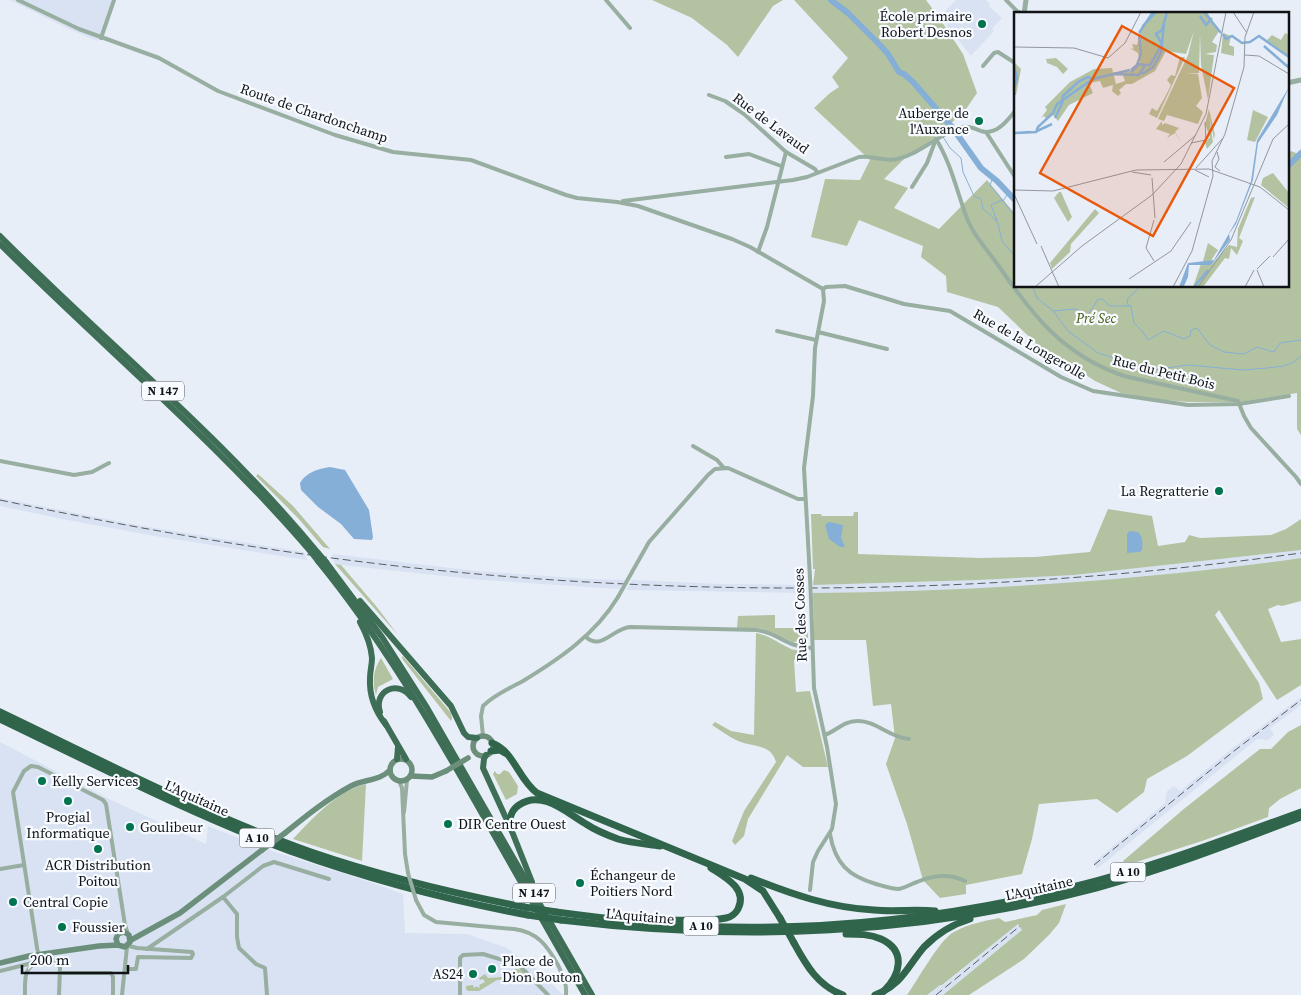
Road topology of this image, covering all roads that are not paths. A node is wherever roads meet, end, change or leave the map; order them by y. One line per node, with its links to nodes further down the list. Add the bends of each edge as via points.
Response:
1 (18, 0): 7 (street, Route de Chardonchamp)
2 (114, 0): 7 (street)
3 (606, 0): 6 (street)
4 (1006, 0): 5 (street)
5 (1019, 12)
6 (630, 28)
7 (101, 38): 25 (street, Route de Chardonchamp, via 159,58 218,92 367,146 471,160 566,196)
8 (1014, 62): 9 (street, via 998,52)
9 (982, 66)
10 (1301, 80): 11 (street)
11 (1288, 83)
12 (709, 95): 16 (street, Rue de Lavaud, via 744,114)
13 (1014, 112): 14 (street, via 1001,126)
14 (986, 132): 15 (street, via 970,127 956,128); 20 (street)
15 (937, 139): 19 (street, via 915,153 899,158 859,157); 22 (street); 37 (street, Rue du Petit Bois, via 969,223 1023,301 1054,336 1091,363 1111,372 1235,400)
16 (786, 152): 18 (street); 19 (street, Rue de Lavaud)
17 (726, 157): 18 (street, via 749,154)
18 (781, 166): 21 (street)
19 (817, 172): 21 (street)
20 (1014, 176)
21 (777, 182): 23 (street); 30 (street)
22 (912, 187)
23 (640, 199): 24 (street); 27 (street)
24 (634, 200): 25 (street); 26 (street)
25 (617, 202): 26 (street)
26 (638, 206): 27 (street)
27 (646, 209): 30 (street, via 732,239)
28 (0, 236): 44 (highway, N 147, bridge, via 215,441 312,541)
29 (0, 244): 45 (highway, N 147, bridge, via 226,460)
30 (758, 252): 31 (street)
31 (823, 289): 33 (street, Rue des Cosses); 37 (street, Rue de la Longerolle, via 845,286 904,304 950,312 1061,377 1093,391 1188,405)
32 (777, 331): 34 (street)
33 (818, 332): 34 (street, Rue des Cosses); 35 (street)
34 (816, 340): 43 (street, Rue des Cosses)
35 (887, 349)
36 (1289, 396): 37 (street, Rue de la Longerolle)
37 (1239, 404): 42 (street, via 1251,428)
38 (693, 446): 41 (street)
39 (0, 460): 40 (street, via 74,474 92,472)
40 (109, 463)
41 (724, 468): 43 (street, via 798,499); 46 (street, bridge, via 715,469 708,475 665,522 649,542 611,609)
42 (1301, 484)
43 (805, 499): 47 (street, Rue des Cosses, bridge)
44 (328, 562): 53 (highway, via 451,706 464,733 468,737); 91 (highway, N 147, via 416,691)
45 (330, 576): 49 (highway, N 147); 51 (highway, via 367,635 372,659 371,694 374,707)
46 (586, 637): 47 (street, via 599,642 624,627 757,630 792,645); 53 (street, via 545,667 486,702 481,710)
47 (811, 648): 52 (street, Rue des Cosses, via 814,688)
48 (0, 712): 81 (highway, L'Aquitaine / A 10, bridge, via 150,784 271,837 406,881 502,903)
49 (426, 716): 51 (highway, via 408,693 394,688 384,692 379,703 378,709); 108 (highway, N 147)
50 (0, 719): 85 (highway, L'Aquitaine / A 10, bridge, via 245,833 405,887 560,920 658,930)
51 (386, 725): 55 (highway)
52 (824, 735): 54 (street, via 857,721 897,737); 71 (street, Rue des Cosses, via 836,804)
53 (480, 737): 56 (main road, via 489,738); 57 (main road, via 474,743)
54 (909, 738)
55 (397, 744): 58 (highway); 59 (highway)
56 (490, 749): 57 (main road, via 480,755); 66 (highway, via 503,751 509,756 525,782); 70 (highway, via 483,768)
57 (476, 752): 62 (main road, bridge)
58 (397, 759): 59 (main road); 61 (main road)
59 (406, 759): 60 (main road)
60 (413, 768): 62 (main road); 64 (main road)
61 (390, 770): 63 (main road); 65 (main road)
62 (432, 777): 64 (main road)
63 (378, 778): 65 (main road); 87 (main road, bridge, via 352,785 324,803 180,913)
64 (409, 778): 65 (main road); 68 (street)
65 (396, 779): 68 (street, via 402,788)
66 (546, 799): 70 (highway, via 529,800 517,806 510,817); 72 (highway); 72 (highway, via 587,825 618,839)
67 (1301, 812): 83 (highway, L'Aquitaine / A 10, via 1114,876 1023,899)
68 (404, 817): 98 (street, bridge, via 408,873 424,915 436,922 514,928 535,935 550,950 564,978)
69 (1301, 817): 82 (highway, L'Aquitaine / A 10, via 1150,872)
70 (511, 829): 91 (highway, via 533,886)
71 (830, 834): 78 (street, via 840,862 850,873 867,881 898,889 946,875); 79 (street, Rue des Cosses, via 815,856)
72 (666, 846): 73 (highway)
73 (691, 856): 75 (highway); 81 (highway, via 736,886 741,897 740,905 730,917 659,920)
74 (24, 865): 76 (street); 84 (street, via 13,792 24,771 34,766 106,804); 90 (street)
75 (718, 867): 83 (highway, via 836,906); 110 (highway, bridge, via 745,879 767,896 816,978)
76 (0, 869)
77 (329, 880): 80 (street, via 274,862 263,866)
78 (965, 881)
79 (810, 890)
80 (223, 897): 89 (street); 104 (street, via 237,914 239,948 265,968)
81 (556, 911): 83 (highway, L'Aquitaine / A 10, via 668,924 747,927 846,924)
82 (994, 911): 85 (highway, L'Aquitaine / A 10, via 870,928); 97 (highway, via 957,924 938,935 922,950 899,981)
83 (948, 912)
84 (125, 925): 86 (street); 87 (street)
85 (748, 933): 97 (highway, via 854,934 880,938 893,948 898,964 898,972)
86 (119, 934): 87 (main road); 87 (main road, via 116,939); 88 (main road)
87 (128, 942): 88 (main road); 89 (street); 94 (street)
88 (99, 946): 90 (main road)
89 (147, 949): 94 (street, via 193,954 191,958 138,958 136,969)
90 (38, 954): 92 (main road)
91 (570, 956): 109 (highway)
92 (0, 963)
93 (34, 963): 95 (street); 96 (street, via 53,959 58,963); 100 (street, via 26,973)
94 (125, 969): 103 (street)
95 (0, 971)
96 (60, 973): 101 (street); 102 (street, via 111,974)
97 (884, 991): 111 (highway)
98 (566, 993): 107 (street)
99 (547, 994): 105 (street, via 519,965 483,954 460,958); 106 (street)
100 (25, 995)
101 (59, 995)
102 (113, 995)
103 (122, 995)
104 (266, 995)
105 (460, 995)
106 (553, 995)
107 (561, 995)
108 (584, 995)
109 (594, 995)
110 (843, 995)
111 (875, 995)

